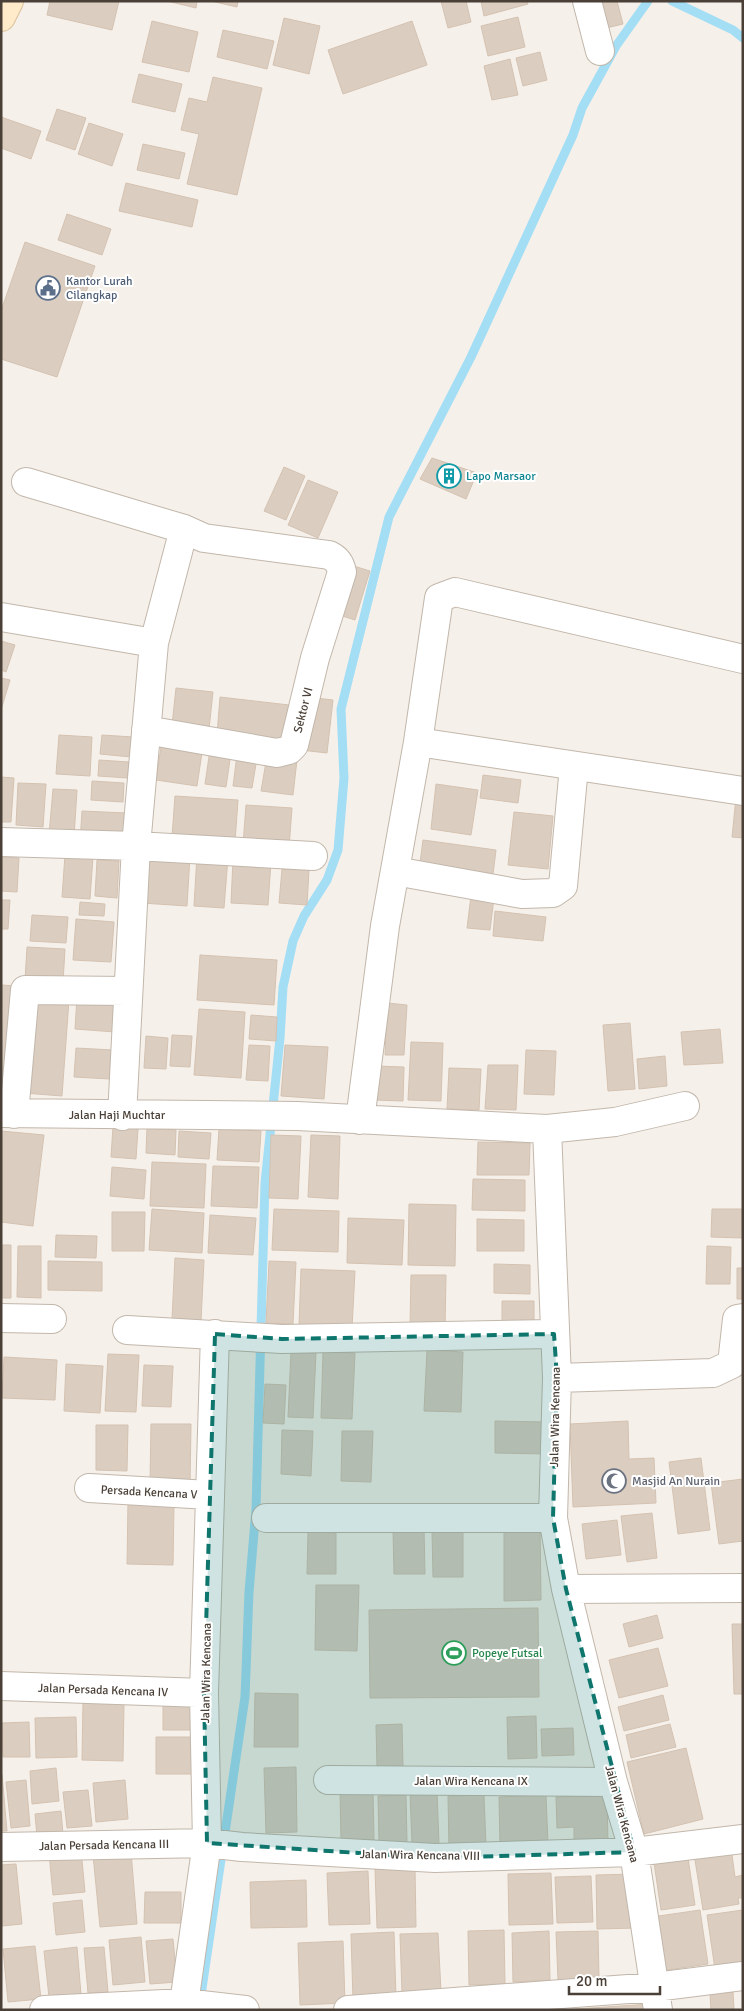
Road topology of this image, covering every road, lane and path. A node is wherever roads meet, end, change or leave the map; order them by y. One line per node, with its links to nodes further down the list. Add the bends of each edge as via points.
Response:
1 (9, 1): 3 (street)
2 (587, 1): 4 (street)
3 (1, 16)
4 (600, 51)
5 (26, 482): 6 (street)
6 (184, 529): 8 (street); 10 (street, Sektor VI, via 204,538 329,555 336,558 342,572 294,745 289,750 277,753)
7 (1, 617): 8 (street)
8 (154, 643): 10 (street)
9 (743, 659): 11 (street, via 455,592 439,598)
10 (146, 730): 15 (street)
11 (418, 742): 12 (street); 17 (street)
12 (574, 766): 13 (street); 17 (street, via 563,886 554,893 522,894)
13 (743, 791)
14 (1, 842): 15 (street)
15 (136, 846): 16 (street); 18 (street)
16 (314, 856)
17 (395, 871): 22 (street)
18 (128, 991): 20 (street, via 26,990); 21 (street)
19 (685, 1106): 23 (street, via 615,1122)
20 (8, 1113): 21 (street, Jalan Haji Muchtar)
21 (122, 1116): 22 (street, Jalan Haji Muchtar, via 297,1116)
22 (360, 1120): 23 (street)
23 (547, 1129): 29 (street, Jalan Wira Kencana)
24 (1, 1318): 26 (street)
25 (743, 1318): 30 (street, via 737,1319 732,1364 713,1372)
26 (52, 1319)
27 (127, 1330): 28 (street)
28 (215, 1334): 29 (street, via 269,1338); 32 (street, Jalan Wira Kencana)
29 (554, 1334): 30 (street, Jalan Wira Kencana)
30 (557, 1378): 34 (street, Jalan Wira Kencana)
31 (88, 1488): 32 (street, Persada Kencana V)
32 (209, 1495): 38 (street, Jalan Wira Kencana)
33 (266, 1518): 34 (street)
34 (553, 1518): 36 (street, Jalan Wira Kencana)
35 (743, 1588): 36 (street)
36 (566, 1589): 40 (street, Jalan Wira Kencana)
37 (1, 1686): 38 (street, Jalan Persada Kencana IV)
38 (204, 1693): 42 (street, Jalan Wira Kencana)
39 (328, 1780): 40 (street, Jalan Wira Kencana IX)
40 (613, 1782): 44 (street, Jalan Wira Kencana)
41 (743, 1838): 44 (street, Jalan Wira Kencana VIII)
42 (222, 1845): 43 (street, Jalan Persada Kencana III); 44 (street, Jalan Wira Kencana VIII, via 435,1858); 47 (street, Jalan Wira Kencana)
43 (1, 1847)
44 (634, 1852): 46 (street, Jalan Wira Kencana)
45 (743, 1976): 46 (street)
46 (656, 1999): 50 (street)
47 (186, 2005): 48 (street); 49 (street)
48 (234, 2009)
49 (44, 2010)
50 (348, 2010)

